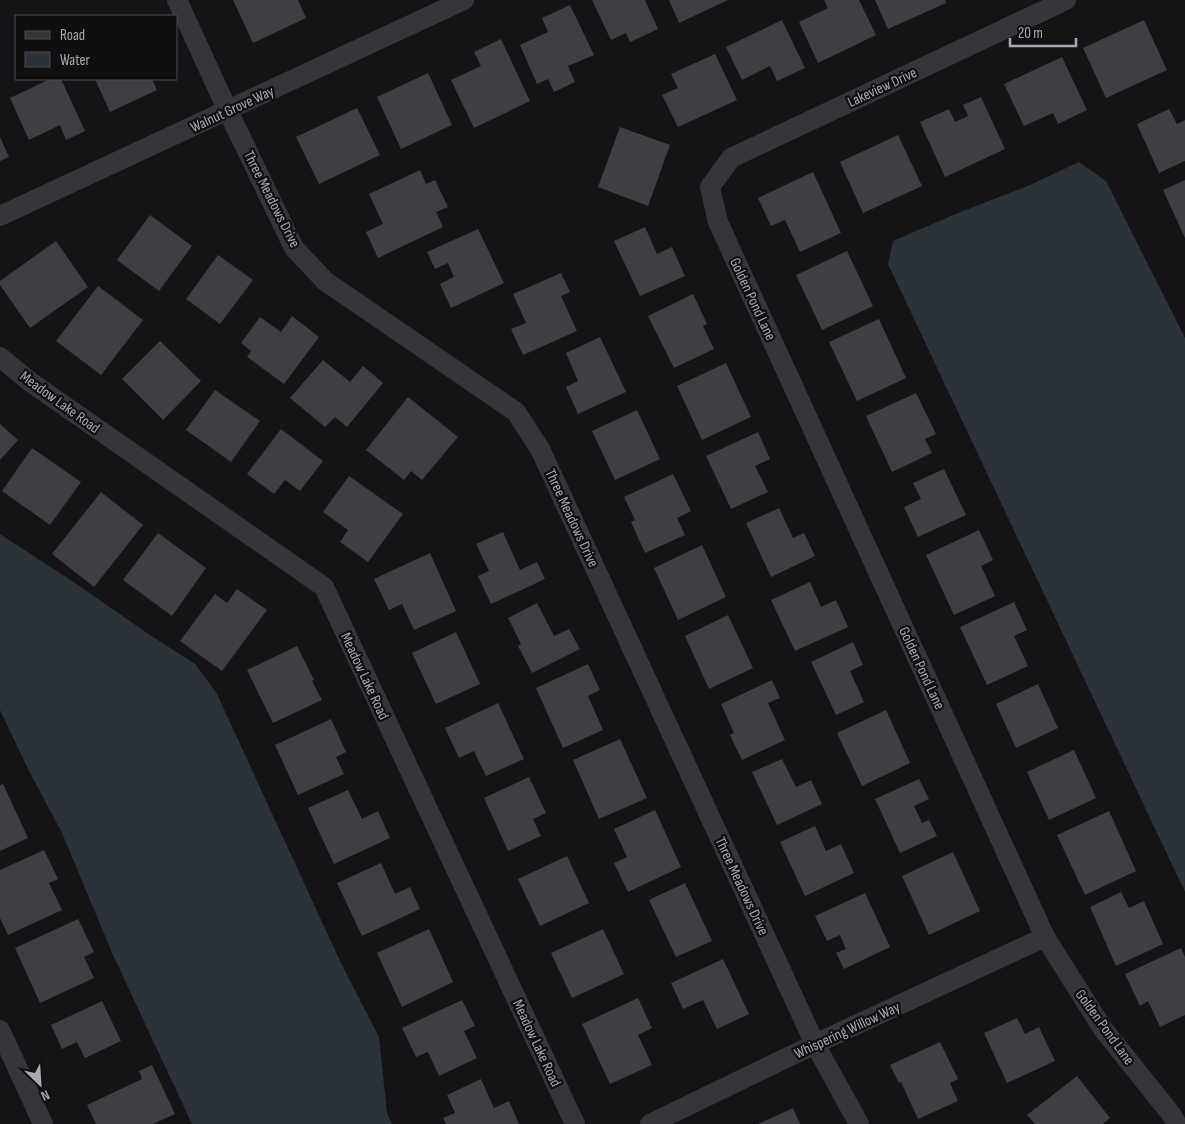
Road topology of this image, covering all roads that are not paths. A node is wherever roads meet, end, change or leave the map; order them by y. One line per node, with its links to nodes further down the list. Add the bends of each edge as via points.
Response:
1 (177, 0): 4 (street, Three Meadows Drive)
2 (464, 0): 4 (street, Walnut Grove Way)
3 (1066, 0): 5 (street, Lakeview Drive, via 731,158)
4 (228, 111): 6 (street, Walnut Grove Way); 10 (street, Three Meadows Drive, via 294,248 325,281 516,412 540,449)
5 (710, 187): 8 (street, Golden Pond Lane, via 718,222)
6 (0, 216)
7 (0, 358): 12 (street, Meadow Lake Road, via 28,381 324,587)
8 (1045, 937): 10 (street, Whispering Willow Way); 15 (street, Golden Pond Lane, via 1103,1029)
9 (0, 1030): 11 (street)
10 (815, 1044): 13 (street, Whispering Willow Way); 14 (street, Three Meadows Drive)
11 (43, 1124)
12 (575, 1124)
13 (650, 1124)
14 (859, 1124)
15 (1177, 1124)

